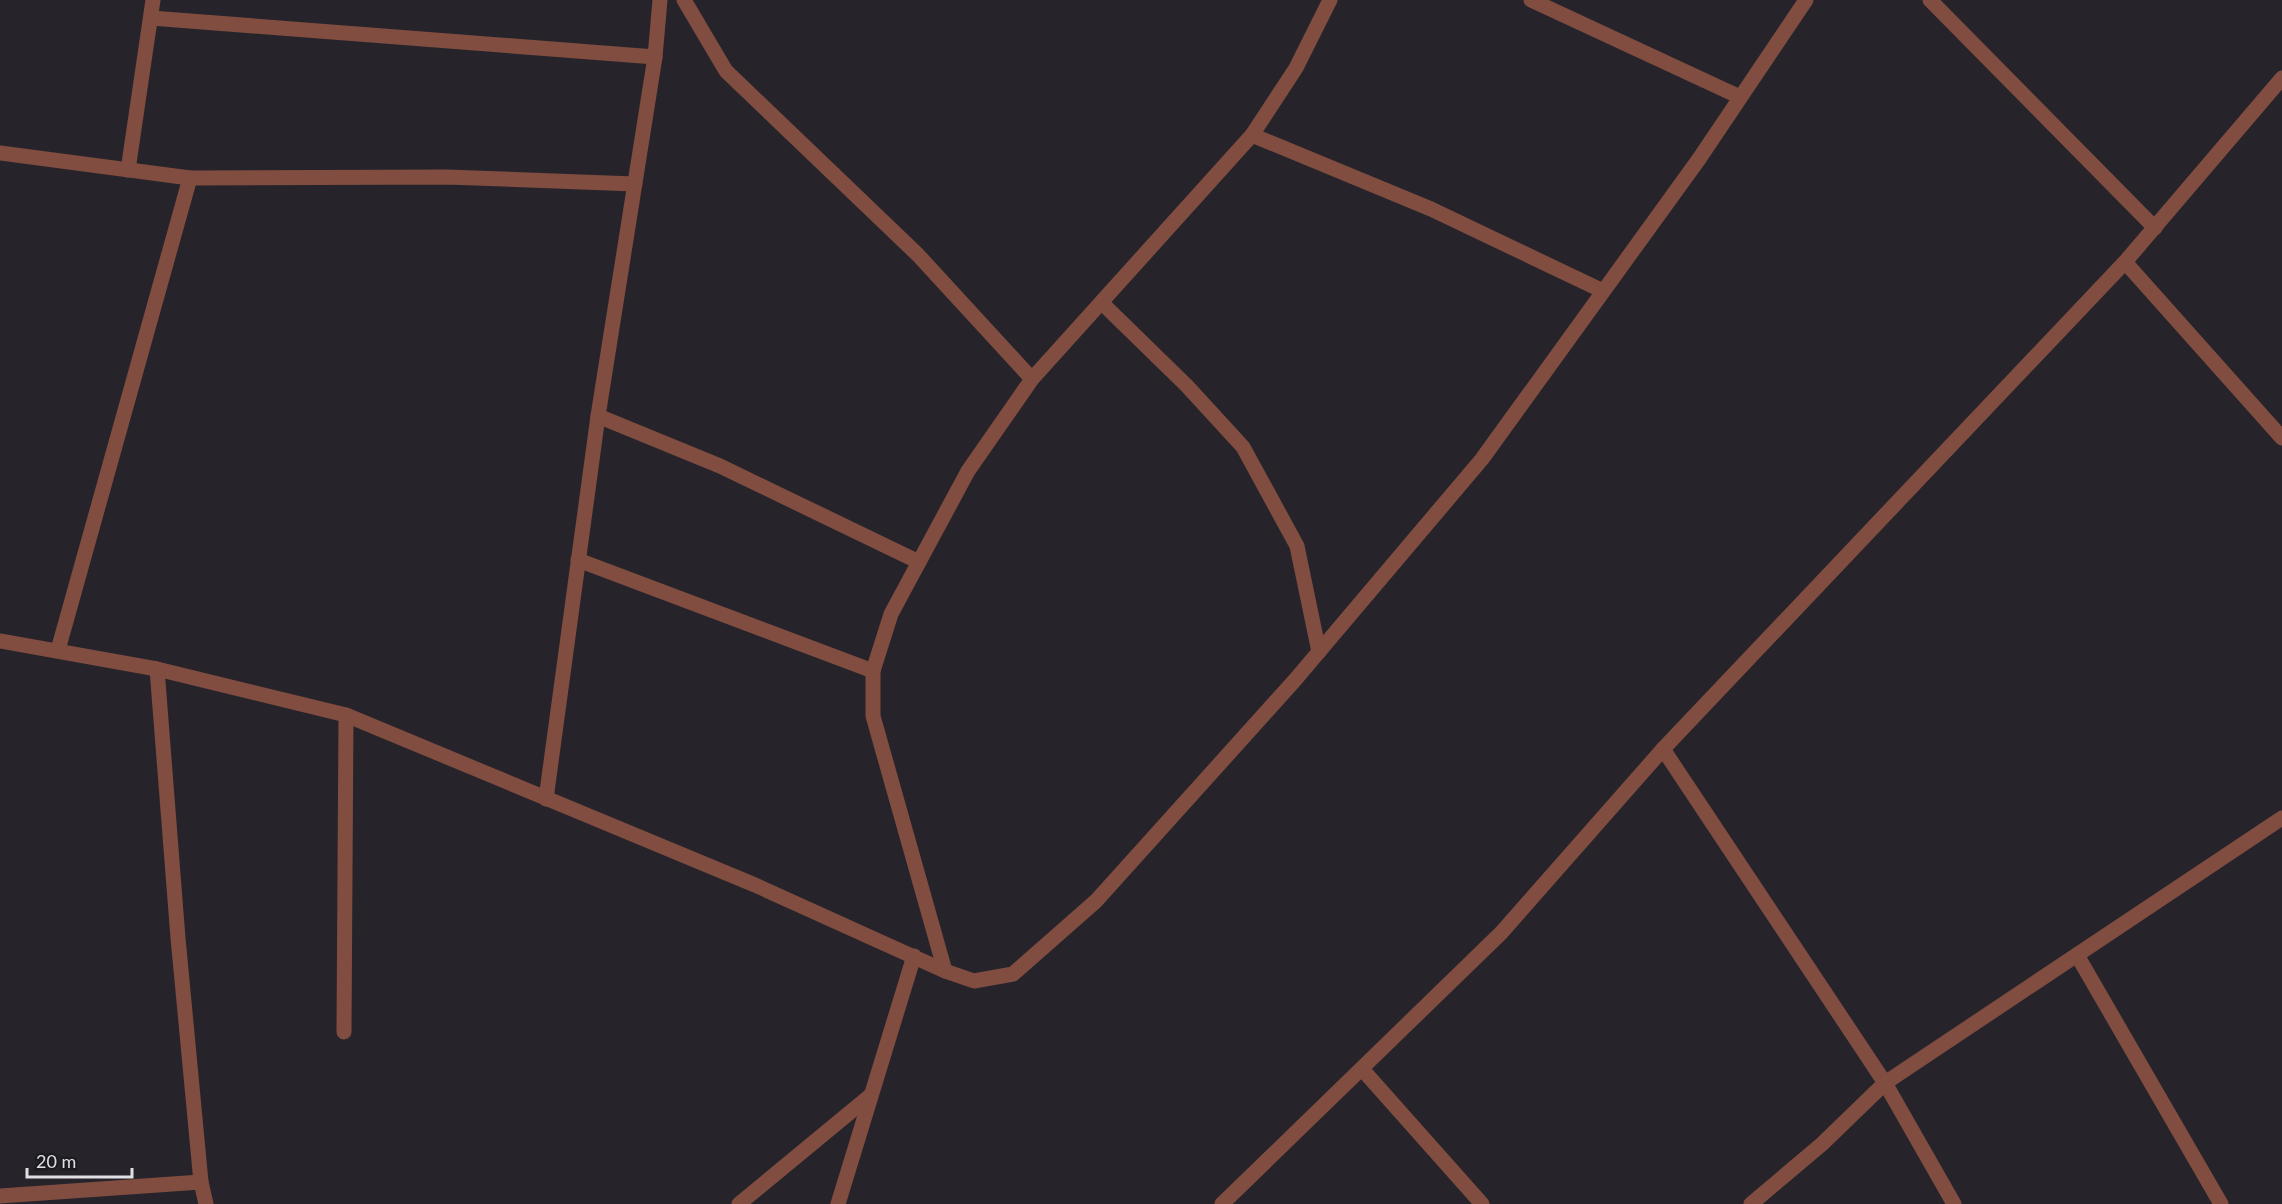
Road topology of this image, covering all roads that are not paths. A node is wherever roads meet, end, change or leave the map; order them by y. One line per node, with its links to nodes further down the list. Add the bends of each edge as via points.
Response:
1 (153, 0): 8 (street)
2 (660, 0): 9 (street)
3 (684, 0): 21 (street, via 726,71 918,255)
4 (1330, 0): 12 (street, via 1296,68)
5 (1531, 0): 11 (street)
6 (1806, 0): 11 (street)
7 (1930, 0): 17 (street)
8 (151, 18): 9 (street); 14 (street)
9 (655, 57): 16 (street)
10 (2282, 78): 17 (street)
11 (1740, 98): 19 (street)
12 (1252, 135): 19 (street, via 1431,209); 20 (street)
13 (0, 153): 14 (street)
14 (128, 170): 15 (street)
15 (190, 178): 16 (street, via 447,177); 27 (street)
16 (635, 184): 22 (street)
17 (2155, 228): 18 (street)
18 (2125, 262): 23 (street); 32 (street)
19 (1603, 291): 28 (street, via 1482,459)
20 (1102, 303): 21 (street); 28 (street, via 1244,447 1297,546)
21 (1032, 379): 25 (street, via 968,471)
22 (598, 416): 24 (street); 25 (street, via 720,466)
23 (2282, 438)
24 (578, 560): 30 (street); 33 (street)
25 (919, 562): 30 (street, via 891,614)
26 (0, 641): 27 (street)
27 (58, 650): 29 (street)
28 (1319, 652): 37 (street, via 1096,901 1013,974 974,981)
29 (157, 669): 31 (street); 42 (street)
30 (873, 671): 37 (street, via 873,716)
31 (346, 715): 33 (street); 38 (street)
32 (1664, 749): 39 (street, via 1501,933); 40 (street)
33 (546, 799): 36 (street)
34 (2282, 818): 35 (street)
35 (2077, 955): 40 (street); 51 (street)
36 (914, 956): 37 (street); 41 (street)
37 (945, 971)
38 (344, 1032)
39 (1362, 1069): 47 (street); 48 (street)
40 (1885, 1083): 49 (street, via 1822,1144); 50 (street)
41 (871, 1095): 45 (street); 46 (street)
42 (201, 1182): 43 (street); 44 (street)
43 (0, 1196)
44 (206, 1204)
45 (739, 1204)
46 (838, 1204)
47 (1223, 1204)
48 (1482, 1204)
49 (1751, 1204)
50 (1954, 1204)
51 (2220, 1204)

